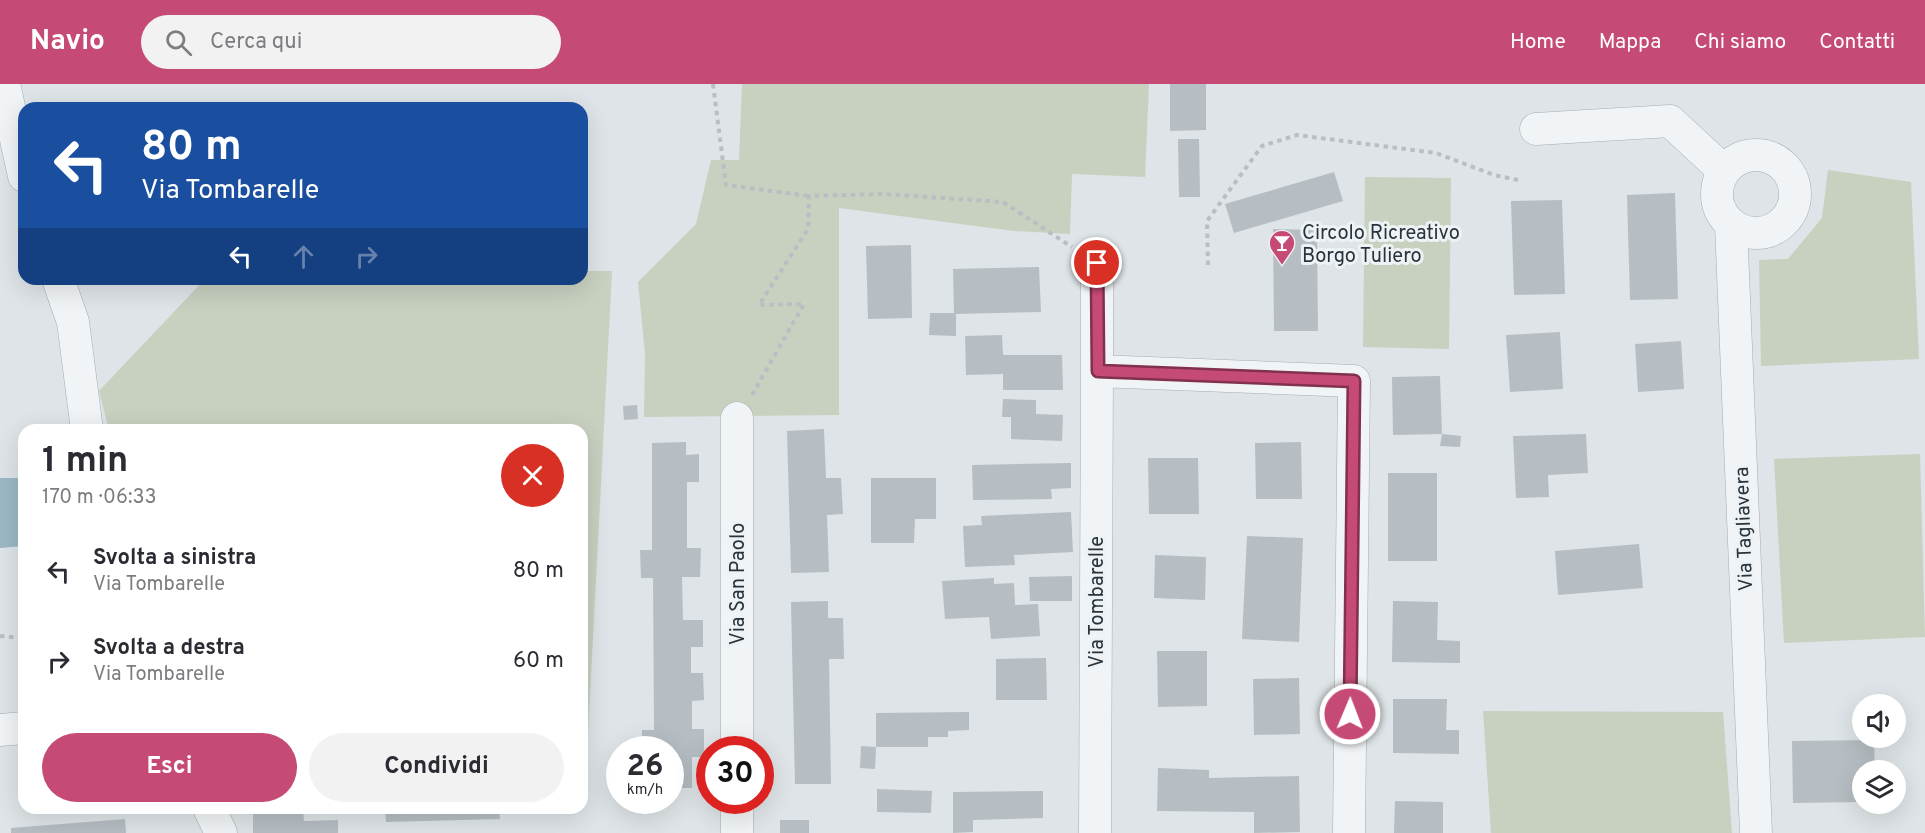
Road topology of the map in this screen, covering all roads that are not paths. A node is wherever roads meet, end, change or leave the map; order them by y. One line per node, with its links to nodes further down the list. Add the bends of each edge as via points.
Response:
1 (4, 84): 3 (street)
2 (1536, 129): 4 (street, via 1670,121)
3 (18, 148)
4 (1724, 171): 5 (street, Via Tagliavera, via 1716,196 1722,215); 5 (street, via 1744,157 1768,157 1787,170 1793,183 1790,215 1776,228 1754,234)
5 (1731, 225): 20 (street, Via Tagliavera)
6 (1097, 263): 8 (street, Via Tombarelle)
7 (60, 285): 10 (street, via 73,322)
8 (1098, 371): 18 (street, Via Tombarelle); 19 (street, via 1354,381)
9 (737, 418): 13 (street, Via San Paolo)
10 (86, 424)
11 (18, 728): 12 (street)
12 (0, 730)
13 (737, 736)
14 (212, 814): 16 (street)
15 (737, 814): 17 (street)
16 (221, 833)
17 (737, 833)
18 (1095, 833)
19 (1348, 833)
20 (1756, 833)

